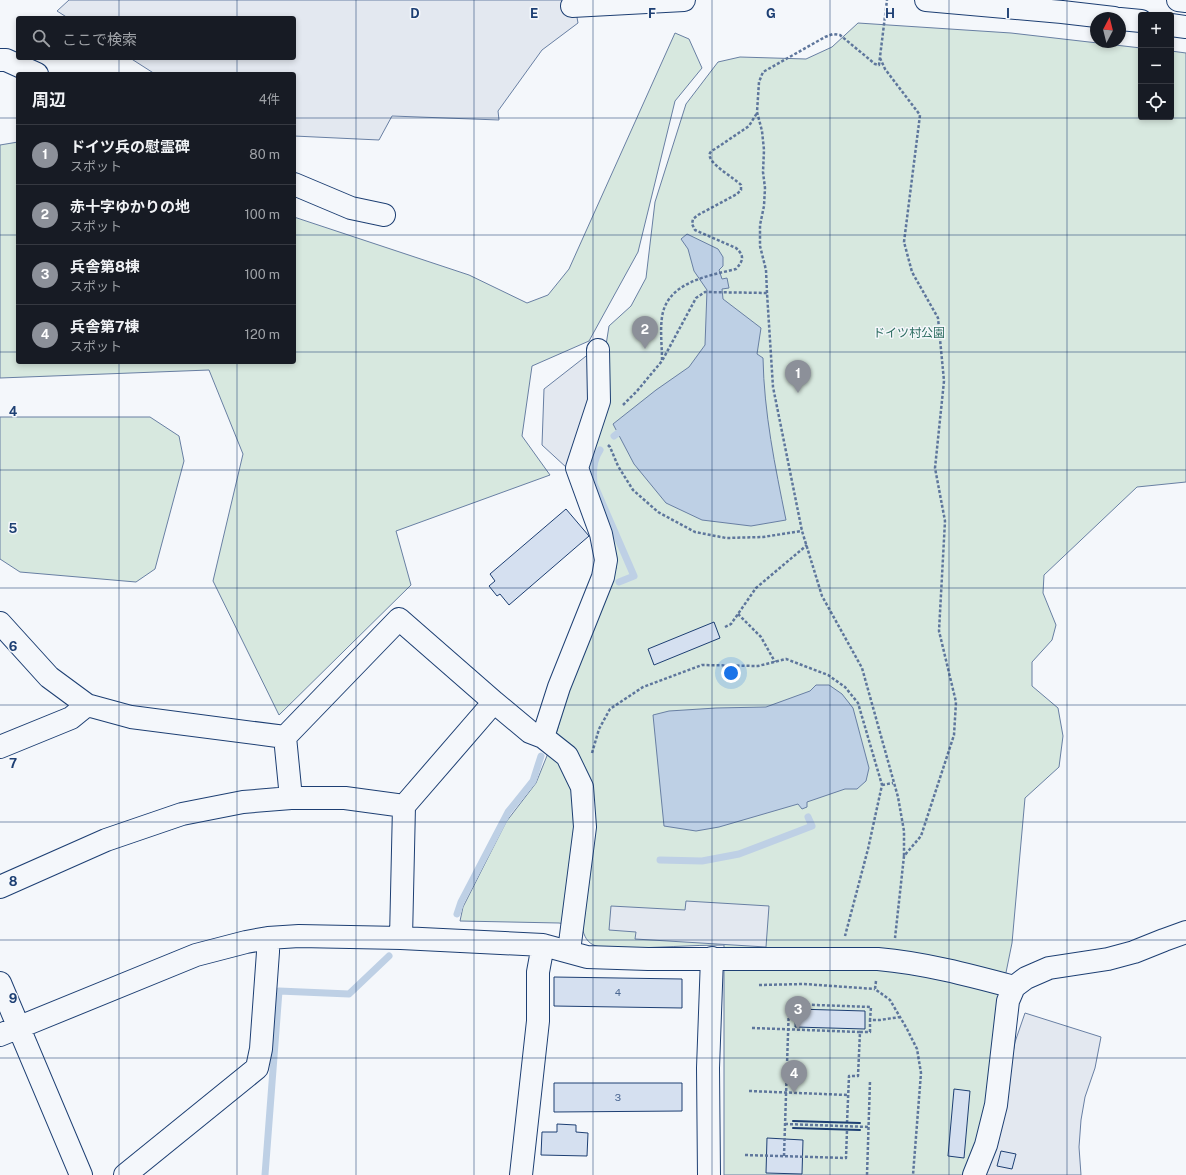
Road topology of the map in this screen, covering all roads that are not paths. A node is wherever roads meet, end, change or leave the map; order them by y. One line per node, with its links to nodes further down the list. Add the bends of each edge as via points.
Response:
1 (684, 0): 5 (main road)
2 (926, 0): 6 (main road)
3 (1178, 0): 4 (main road)
4 (1186, 1)
5 (572, 6)
6 (1090, 15)
7 (1126, 20): 8 (main road)
8 (1138, 21)
9 (1174, 25): 10 (main road)
10 (1186, 26)
11 (0, 60): 12 (main road, via 6,60)
12 (33, 72)
13 (296, 185): 14 (main road, via 351,208)
14 (384, 215)
15 (598, 350): 20 (main road, via 599,401 577,468 601,534 606,560 603,577 559,687)
16 (0, 623): 18 (main road, via 49,677)
17 (494, 702): 19 (main road, via 399,619); 20 (main road, via 530,732); 23 (main road)
18 (87, 705): 19 (main road, via 131,717); 21 (main road, via 71,718)
19 (285, 737): 22 (main road)
20 (543, 737): 29 (main road, via 567,756 582,787 585,827)
21 (0, 747)
22 (291, 798): 23 (main road, via 345,798); 24 (main road, via 243,802 182,814 106,840)
23 (404, 806): 27 (main road)
24 (0, 887)
25 (1186, 932): 32 (main road, via 1134,952 1049,968 1026,978)
26 (268, 938): 27 (main road); 33 (main road, via 196,955); 35 (main road, via 262,1048 256,1068)
27 (401, 938): 28 (main road)
28 (543, 945): 29 (main road); 36 (main road, via 538,972 538,1021)
29 (569, 951): 30 (main road, via 587,957)
30 (712, 958): 32 (main road, via 885,959); 37 (main road, via 708,1068)
31 (0, 983): 33 (main road)
32 (1014, 987): 38 (main road, via 1008,1001 996,1105 986,1145)
33 (9, 1031): 34 (main road)
34 (80, 1175)
35 (125, 1175)
36 (521, 1175)
37 (709, 1175)
38 (974, 1175)

